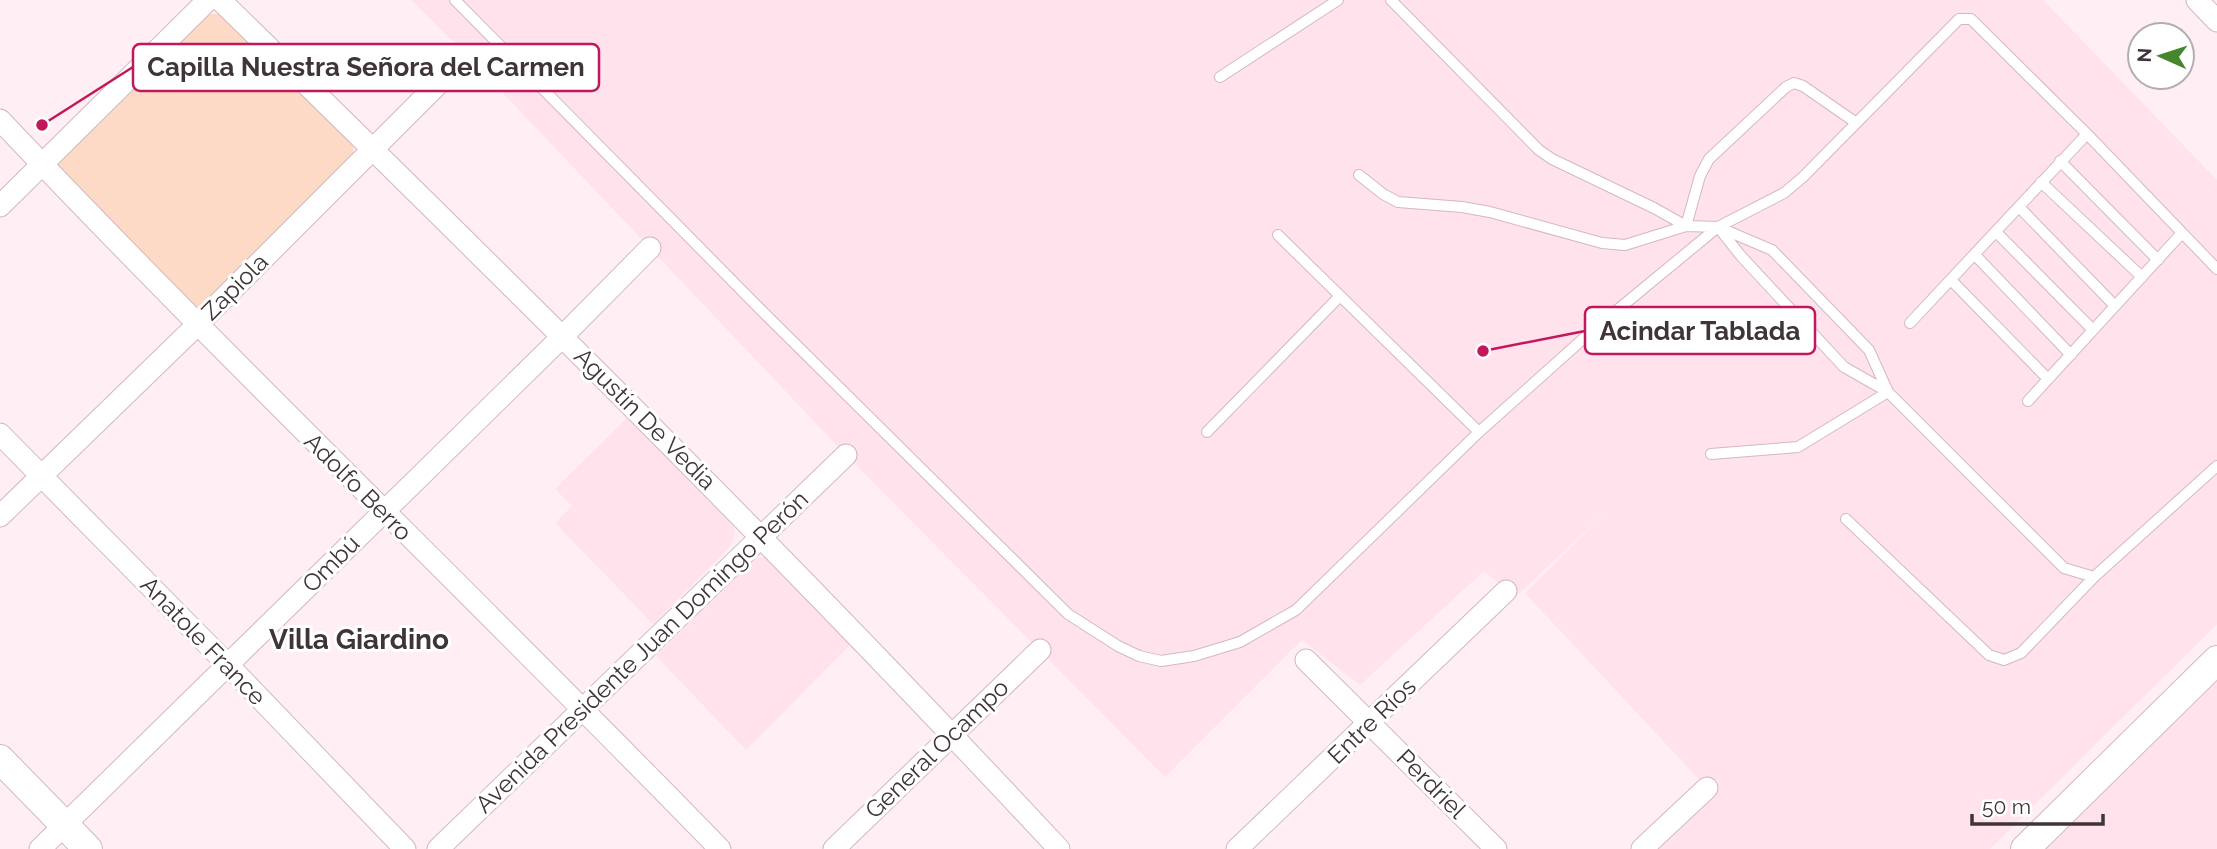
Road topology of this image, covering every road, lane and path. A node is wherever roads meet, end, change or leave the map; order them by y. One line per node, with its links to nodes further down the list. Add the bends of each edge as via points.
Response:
1 (208, 0): 15 (street)
2 (220, 0): 13 (street, Agustín De Vedia)
3 (455, 0): 42 (lane, via 1068,614 1139,656 1161,661 1194,656 1240,642 1296,610)
4 (1338, 0): 9 (lane)
5 (1391, 0): 20 (lane, via 1539,150)
6 (2197, 0): 7 (street)
7 (2217, 21)
8 (467, 55): 13 (street, Zapiola)
9 (1220, 77)
10 (0, 120): 15 (street, Adolfo Berro)
11 (1855, 122): 12 (lane, via 1959,19 1970,19); 20 (lane, via 1803,86 1794,83 1786,87 1709,159); 21 (lane, via 1784,193)
12 (2087, 134): 14 (lane); 23 (lane)
13 (373, 149): 34 (street, Zapiola); 36 (street, Agustín De Vedia)
14 (2060, 162): 17 (lane); 27 (lane)
15 (43, 165): 18 (street); 34 (street, Adolfo Berro)
16 (1359, 175): 20 (lane, via 1398,202 1490,212 1602,243 1625,245)
17 (2041, 182): 19 (lane); 29 (lane)
18 (0, 206)
19 (2019, 207): 22 (lane); 32 (lane)
20 (1686, 226): 21 (lane)
21 (1718, 228): 39 (lane, via 1844,367); 39 (lane, via 1772,250 1869,349); 42 (lane, via 1592,330)
22 (1996, 232): 26 (lane); 35 (lane)
23 (2182, 233): 27 (lane); 28 (lane)
24 (1278, 235): 31 (lane)
25 (650, 248): 36 (street, Ombú)
26 (1975, 255): 30 (lane); 37 (lane)
27 (2158, 260): 29 (lane)
28 (2217, 270)
29 (2142, 276): 32 (lane)
30 (1951, 280): 33 (lane); 38 (lane)
31 (1340, 296): 41 (lane); 42 (lane)
32 (2115, 306): 35 (lane)
33 (1910, 323)
34 (197, 325): 47 (street, Zapiola); 48 (street, Adolfo Berro)
35 (2093, 330): 37 (lane)
36 (564, 336): 48 (street, Ombú); 51 (street, Agustín De Vedia)
37 (2071, 355): 38 (lane)
38 (2048, 379): 40 (lane)
39 (1888, 392): 44 (lane, via 1798,447); 52 (lane, via 2064,568)
40 (2028, 401)
41 (1207, 432)
42 (1479, 432)
43 (0, 434): 47 (street, Anatole France)
44 (1711, 454)
45 (846, 455): 51 (street, Avenida Presidente Juan Domingo Perón)
46 (2217, 466): 52 (lane)
47 (41, 476): 49 (street, Zapiola); 57 (street, Anatole France)
48 (383, 513): 57 (street, Ombú); 58 (street, Adolfo Berro)
49 (0, 516)
50 (1846, 519): 52 (lane, via 1989,655 2004,660 2021,653)
51 (762, 537): 58 (street, Avenida Presidente Juan Domingo Perón); 60 (street, Agustín De Vedia)
52 (2094, 577)
53 (1506, 591): 59 (street, Entre Ríos)
54 (1040, 650): 60 (street, General Ocampo)
55 (1306, 660): 59 (street, Perdriel)
56 (2217, 660): 74 (street)
57 (228, 665): 63 (street, Ombú); 66 (street, Anatole France)
58 (583, 709): 67 (street, Avenida Presidente Juan Domingo Perón); 68 (street, Adolfo Berro)
59 (1371, 723): 71 (street, Entre Ríos); 72 (street, Perdriel)
60 (953, 735): 69 (street, General Ocampo); 70 (street, Agustín De Vedia)
61 (0, 759): 63 (street)
62 (1707, 788): 73 (street)
63 (64, 825): 64 (street, Ombú); 65 (street)
64 (40, 849)
65 (88, 849)
66 (405, 849)
67 (438, 849)
68 (720, 849)
69 (834, 849)
70 (1059, 849)
71 (1237, 849)
72 (1496, 849)
73 (1642, 849)
74 (2025, 849)

